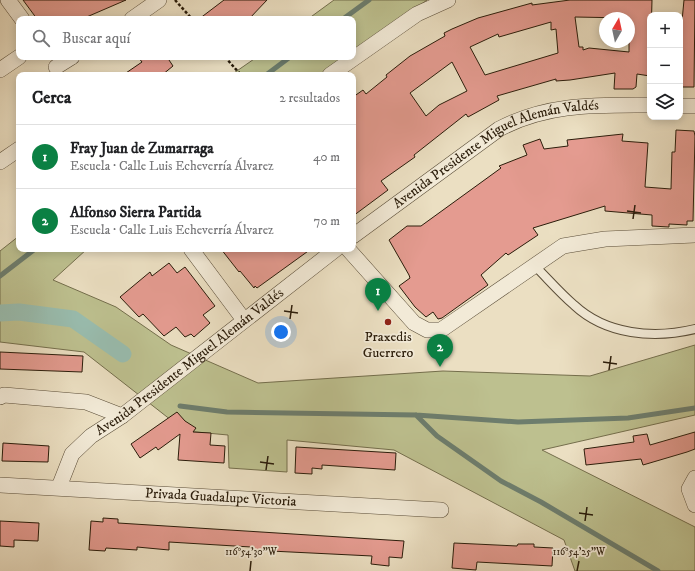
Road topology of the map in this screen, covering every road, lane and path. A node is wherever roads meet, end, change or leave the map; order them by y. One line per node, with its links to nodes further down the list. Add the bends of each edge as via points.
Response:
1 (8, 0): 5 (street)
2 (159, 0): 6 (street)
3 (175, 0): 7 (path)
4 (448, 0): 8 (street, via 417,14)
5 (20, 16)
6 (136, 16)
7 (189, 16)
8 (356, 57)
9 (16, 59): 14 (street)
10 (66, 60): 13 (street)
11 (228, 60): 15 (path)
12 (351, 60): 16 (street)
13 (54, 66)
14 (0, 70)
15 (238, 72)
16 (334, 72)
17 (647, 106): 22 (street, Avenida Presidente Miguel Alemán Valdés, via 570,106 519,118 499,129)
18 (683, 106): 19 (street)
19 (695, 106)
20 (16, 151): 21 (street)
21 (0, 162)
22 (356, 234)
23 (695, 235): 27 (street, via 605,239 563,246)
24 (193, 252): 28 (street)
25 (332, 252): 28 (street, Avenida Presidente Miguel Alemán Valdés)
26 (351, 252): 27 (street, via 414,322 427,330 441,330)
27 (535, 266): 29 (lane, via 575,306 603,324 640,334 676,334)
28 (244, 320): 31 (street, Avenida Presidente Miguel Alemán Valdés)
29 (695, 328)
30 (0, 397): 31 (street, via 4,395 86,402)
31 (122, 416): 34 (street, Avenida Presidente Miguel Alemán Valdés, via 91,436 72,454)
32 (692, 483): 35 (street)
33 (0, 485): 34 (street, Privada Guadalupe Victoria)
34 (59, 487): 36 (street, Privada Guadalupe Victoria)
35 (695, 505)
36 (441, 510)

